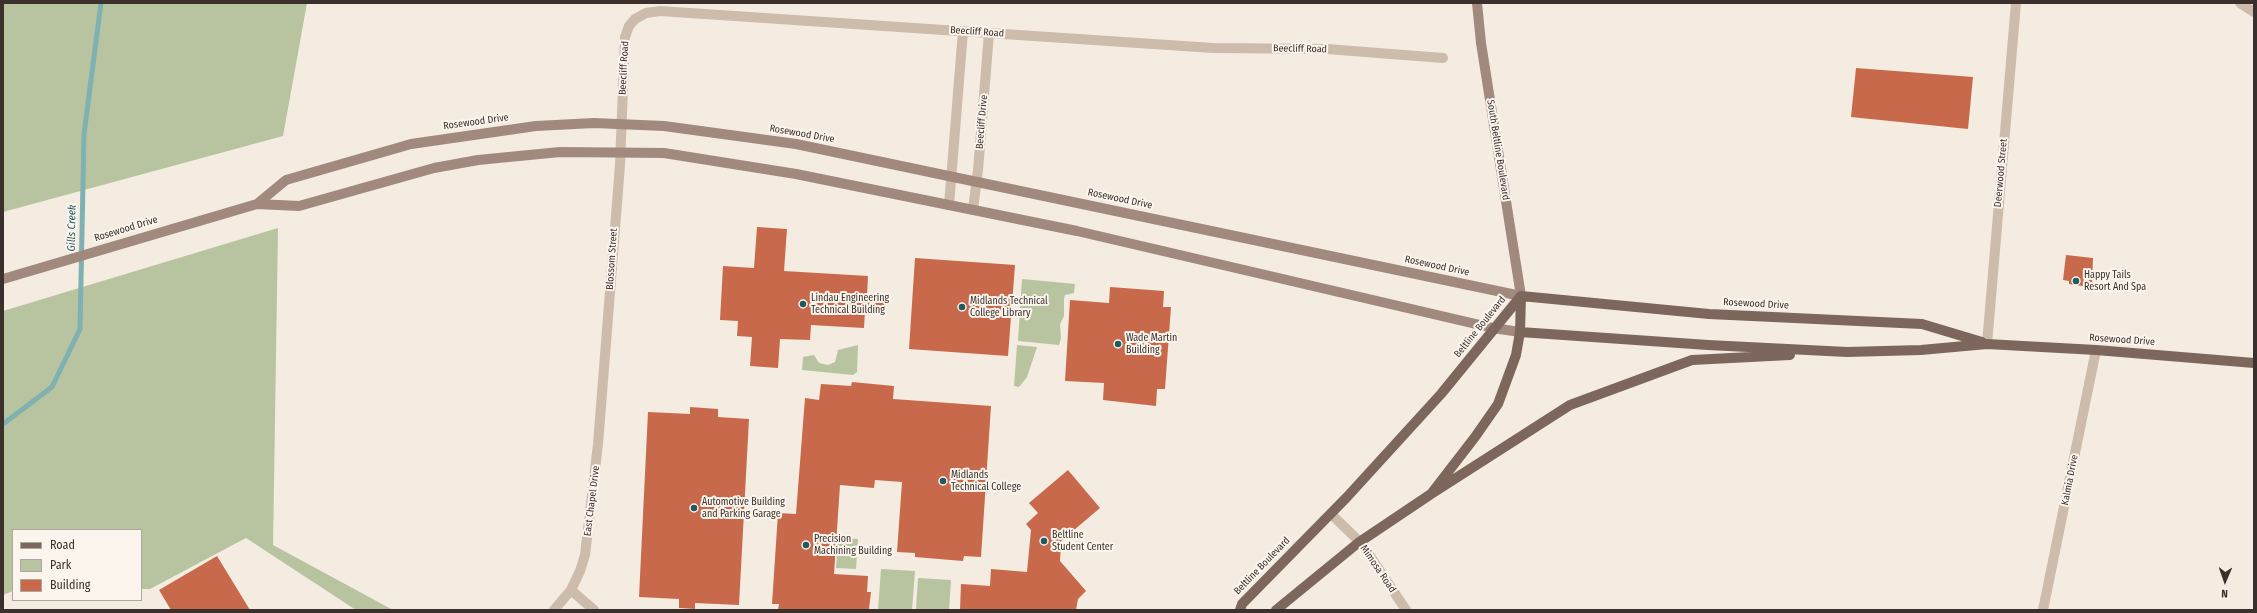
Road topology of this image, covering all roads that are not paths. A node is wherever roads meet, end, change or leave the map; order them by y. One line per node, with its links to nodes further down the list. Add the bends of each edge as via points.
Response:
1 (1477, 3): 17 (main road, South Beltline Boulevard)
2 (2016, 3): 20 (street, Deerwood Street)
3 (2240, 3): 4 (street)
4 (2254, 12)
5 (963, 31): 6 (street, Beecliff Road); 8 (street, Beecliff Road, via 660,11 646,13 635,19 625,37); 11 (street)
6 (989, 33): 7 (street, Beecliff Road, via 1213,48 1327,49); 12 (street, Beecliff Drive)
7 (1443, 58)
8 (621, 124): 9 (street, Beecliff Road); 11 (main road, Rosewood Drive, via 664,126 796,144); 13 (main road, Rosewood Drive, via 536,126 411,144 286,180)
9 (621, 139): 10 (street, Blossom Street)
10 (620, 152): 13 (main road, Rosewood Drive, via 560,152 478,160 420,172 299,206); 14 (main road, Rosewood Drive, via 664,153 730,162); 24 (street, Blossom Street)
11 (952, 176): 12 (main road, Rosewood Drive); 14 (street)
12 (977, 181): 15 (street, Beecliff Drive); 17 (main road, Rosewood Drive)
13 (257, 204): 16 (main road, Rosewood Drive)
14 (949, 206): 15 (main road, Rosewood Drive)
15 (973, 210): 18 (main road, Rosewood Drive, via 1077,231)
16 (3, 279)
17 (1521, 296): 18 (main road, Beltline Boulevard); 19 (main road, Beltline Boulevard); 20 (main road, Rosewood Drive, via 1709,314 1922,324)
18 (1493, 328): 19 (main road, Rosewood Drive); 26 (main road, Beltline Boulevard, via 1441,394)
19 (1520, 332): 22 (main road, Rosewood Drive); 25 (main road, Beltline Boulevard, via 1516,355 1498,404)
20 (1987, 344): 21 (main road, Rosewood Drive); 22 (main road, Rosewood Drive, via 1921,350)
21 (2096, 350): 23 (main road, Rosewood Drive); 34 (street, Kalmia Drive)
22 (1847, 352): 25 (main road, via 1692,360 1570,405)
23 (2254, 363)
24 (603, 379): 28 (street, East Chapel Drive, via 585,555)
25 (1430, 494): 27 (main road, Beltline Boulevard)
26 (1331, 514): 27 (street, Mimosa Road); 31 (main road, Beltline Boulevard, via 1242,604)
27 (1359, 542): 32 (main road, Beltline Boulevard); 33 (street, Mimosa Road)
28 (571, 590): 29 (street); 30 (street)
29 (554, 610)
30 (594, 610)
31 (1240, 610)
32 (1276, 610)
33 (1406, 610)
34 (2044, 610)

